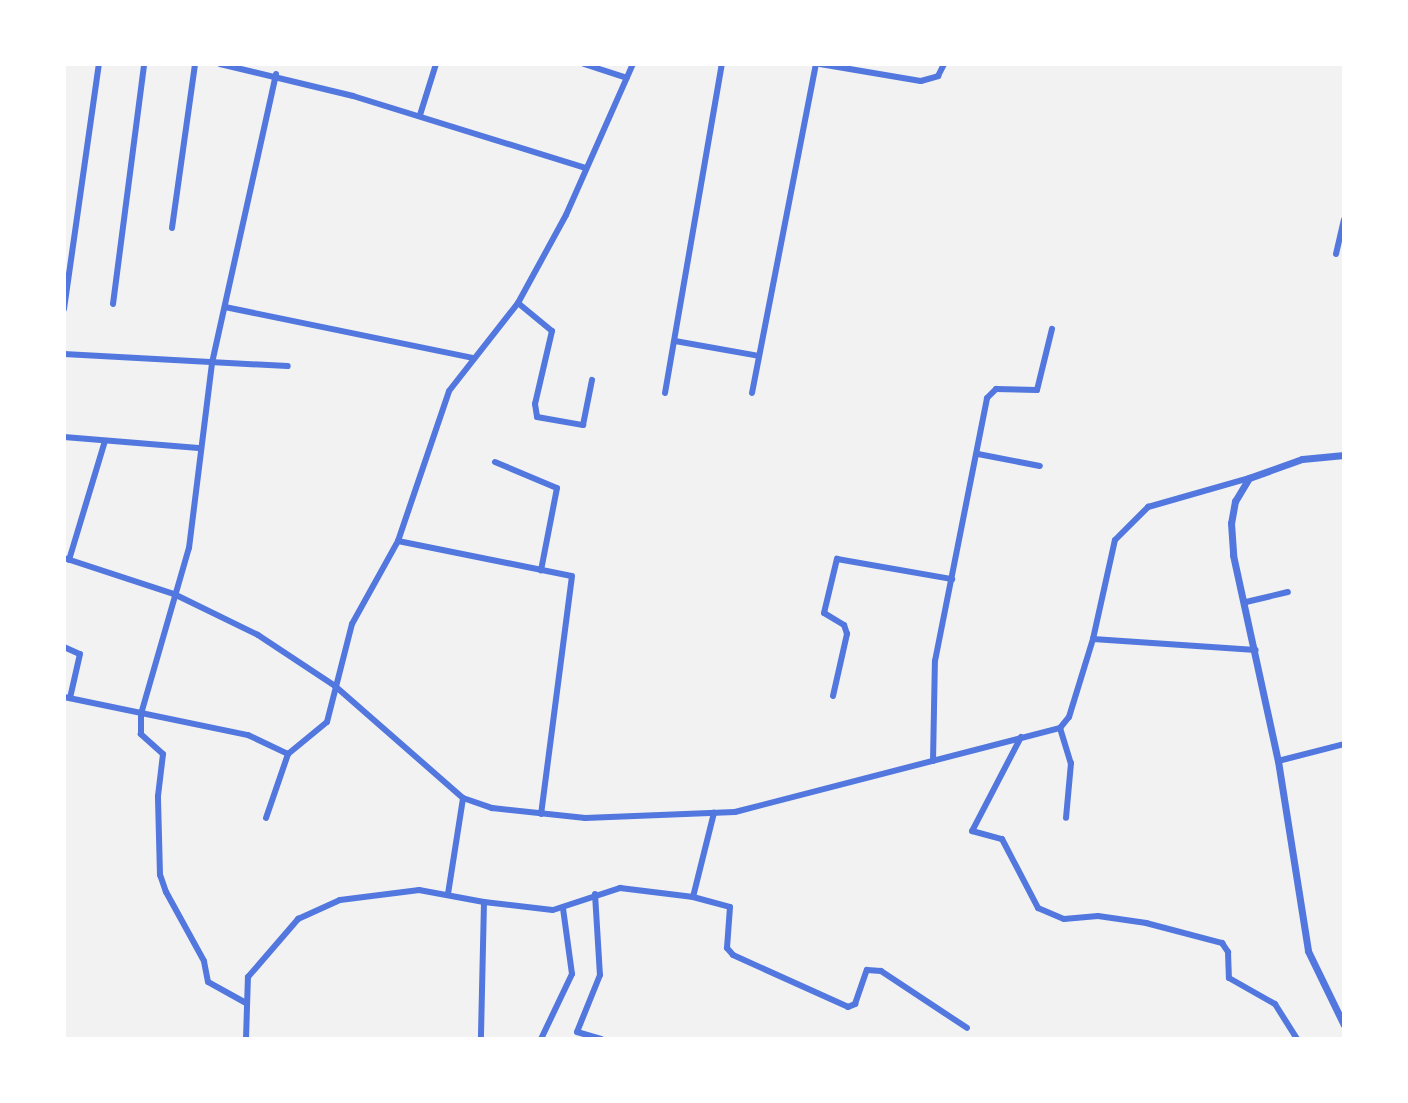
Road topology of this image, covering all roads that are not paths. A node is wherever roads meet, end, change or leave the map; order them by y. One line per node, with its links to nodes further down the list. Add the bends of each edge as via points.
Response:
1 (99, 64): 21 (street)
2 (144, 64): 19 (street)
3 (195, 64): 16 (street)
4 (220, 64): 11 (street)
5 (436, 64): 13 (street)
6 (584, 64): 12 (street)
7 (633, 64): 12 (street)
8 (722, 64): 23 (street)
9 (818, 64): 10 (street, via 921,81 938,76); 25 (street)
10 (944, 64)
11 (276, 74): 13 (street); 20 (street)
12 (627, 78): 14 (street)
13 (420, 115): 14 (street)
14 (586, 168): 18 (street)
15 (1344, 220): 17 (street)
16 (172, 228)
17 (1336, 254)
18 (518, 303): 26 (street); 29 (street, via 552,331 535,404 537,417 583,425)
19 (113, 304)
20 (225, 307): 26 (street); 27 (street)
21 (64, 309)
22 (1052, 329): 35 (street, via 1037,390 991,390)
23 (675, 341): 25 (street); 30 (street)
24 (64, 354): 27 (street)
25 (759, 356): 31 (street)
26 (474, 358): 40 (street, via 449,391)
27 (212, 363): 28 (street); 34 (street)
28 (288, 366)
29 (592, 380)
30 (665, 393)
31 (752, 393)
32 (64, 437): 33 (street)
33 (105, 441): 34 (street); 41 (street)
34 (199, 448): 45 (street, via 193,524)
35 (978, 454): 38 (street); 43 (street)
36 (1344, 455): 39 (street, via 1302,459)
37 (495, 462): 42 (street, via 557,488)
38 (1040, 466)
39 (1249, 478): 46 (street, via 1235,501 1231,523 1233,555); 47 (street, via 1167,499 1131,520 1108,558)
40 (398, 541): 42 (street); 50 (street, via 352,624)
41 (66, 559): 45 (street)
42 (541, 570): 62 (street, via 572,576)
43 (952, 579): 51 (street, via 837,559 824,615 844,625 847,634); 58 (street, via 933,676)
44 (1288, 592): 46 (street)
45 (174, 594): 50 (street, via 225,616); 53 (street)
46 (1246, 602): 49 (street)
47 (1093, 639): 49 (street); 54 (street, via 1069,717)
48 (64, 647): 52 (street, via 80,654)
49 (1256, 650): 59 (street)
50 (335, 686): 57 (street, via 324,727); 60 (street)
51 (833, 696)
52 (67, 698): 53 (street)
53 (141, 714): 57 (street, via 248,735); 70 (street, via 141,734 163,754 158,796 160,875 166,892 204,961 208,982)
54 (1060, 728): 55 (street); 64 (street, via 1071,763)
55 (1021, 737): 58 (street); 77 (street, via 972,831 1002,839 1038,908 1064,919 1098,916 1146,923 1222,943 1228,952 1229,978 1275,1004)
56 (1344, 744): 59 (street)
57 (288, 754): 63 (street)
58 (933, 761): 61 (street)
59 (1278, 761): 71 (street, via 1308,951)
60 (463, 798): 62 (street); 65 (street)
61 (714, 813): 62 (street, via 585,818); 67 (street)
62 (541, 814)
63 (266, 818)
64 (1066, 818)
65 (448, 894): 68 (street); 70 (street, via 400,891 321,906 298,919 255,966)
66 (595, 894): 67 (street, via 620,888); 69 (street); 76 (street, via 600,975 577,1032)
67 (693, 897): 72 (street, via 730,907 727,948 733,955 848,1007 855,1004 867,970 877,970)
68 (484, 902): 69 (street); 74 (street)
69 (563, 908): 75 (street, via 572,974)
70 (246, 1003): 73 (street)
71 (1344, 1025)
72 (967, 1028)
73 (246, 1039)
74 (481, 1039)
75 (541, 1039)
76 (601, 1039)
77 (1297, 1039)

